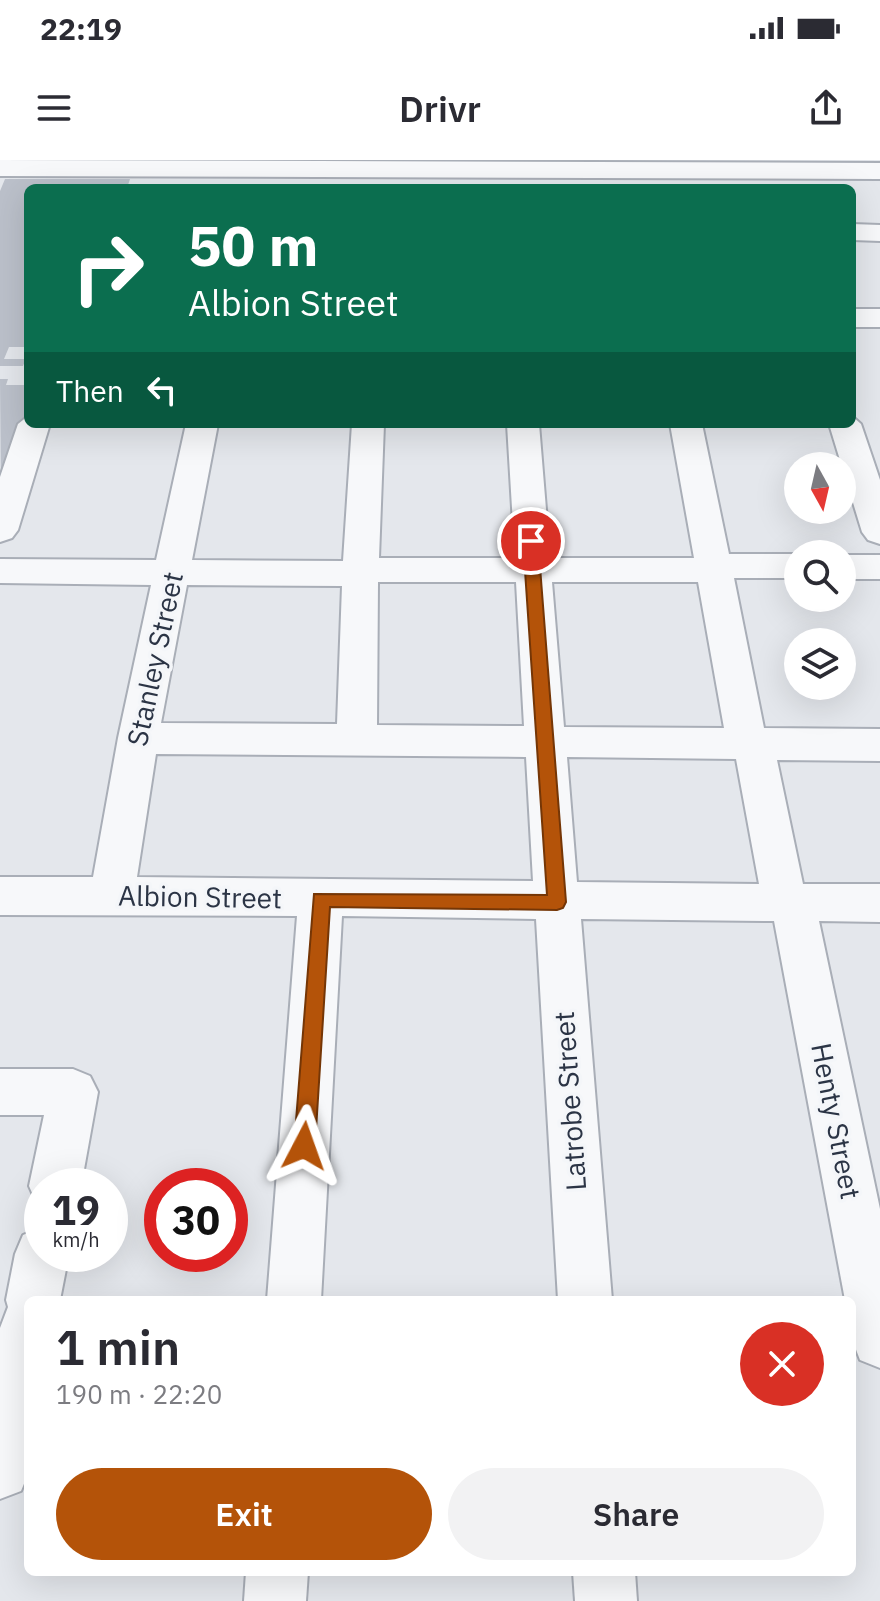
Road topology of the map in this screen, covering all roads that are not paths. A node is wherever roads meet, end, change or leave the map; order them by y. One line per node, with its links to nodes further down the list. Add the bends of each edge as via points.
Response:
1 (113, 164): 2 (street); 6 (street)
2 (0, 168)
3 (880, 171): 5 (street)
4 (247, 172): 6 (street); 7 (street)
5 (777, 172): 7 (street)
6 (138, 178)
7 (507, 179)
8 (856, 232): 9 (street)
9 (880, 233)
10 (856, 318): 11 (street)
11 (880, 318)
12 (33, 428): 18 (street)
13 (201, 428): 26 (street, Stanley Street)
14 (368, 428): 27 (street)
15 (523, 428): 25 (street, Latrobe Street)
16 (687, 428): 23 (street, Henty Street)
17 (846, 428): 19 (street)
18 (0, 530)
19 (880, 532)
20 (784, 566): 23 (street)
21 (856, 567): 22 (street)
22 (880, 567)
23 (714, 568): 25 (street); 31 (street, Henty Street)
24 (0, 571): 26 (street)
25 (533, 571): 27 (street); 30 (street, Latrobe Street)
26 (174, 572): 27 (street); 28 (street, Stanley Street)
27 (360, 572): 29 (street)
28 (138, 738): 29 (street); 33 (street, Stanley Street)
29 (357, 740): 30 (street)
30 (544, 742): 31 (street); 36 (street, Latrobe Street)
31 (750, 744): 32 (street); 37 (street, Henty Street)
32 (880, 745)
33 (112, 895): 34 (street, Albion Street); 35 (street, Albion Street)
34 (0, 896)
35 (321, 899): 36 (street, Albion Street); 43 (street)
36 (557, 902): 37 (street, Albion Street); 44 (street, Latrobe Street)
37 (789, 903): 38 (street, Albion Street); 45 (street, Henty Street)
38 (880, 903)
39 (0, 1092): 40 (street, via 73,1092)
40 (58, 1168)
41 (38, 1272): 42 (street)
42 (34, 1296)
43 (294, 1296)
44 (585, 1296)
45 (880, 1340)
46 (24, 1347): 47 (street)
47 (0, 1470)
48 (277, 1576): 50 (street)
49 (604, 1576): 51 (street)
50 (275, 1601)
51 (606, 1601)

